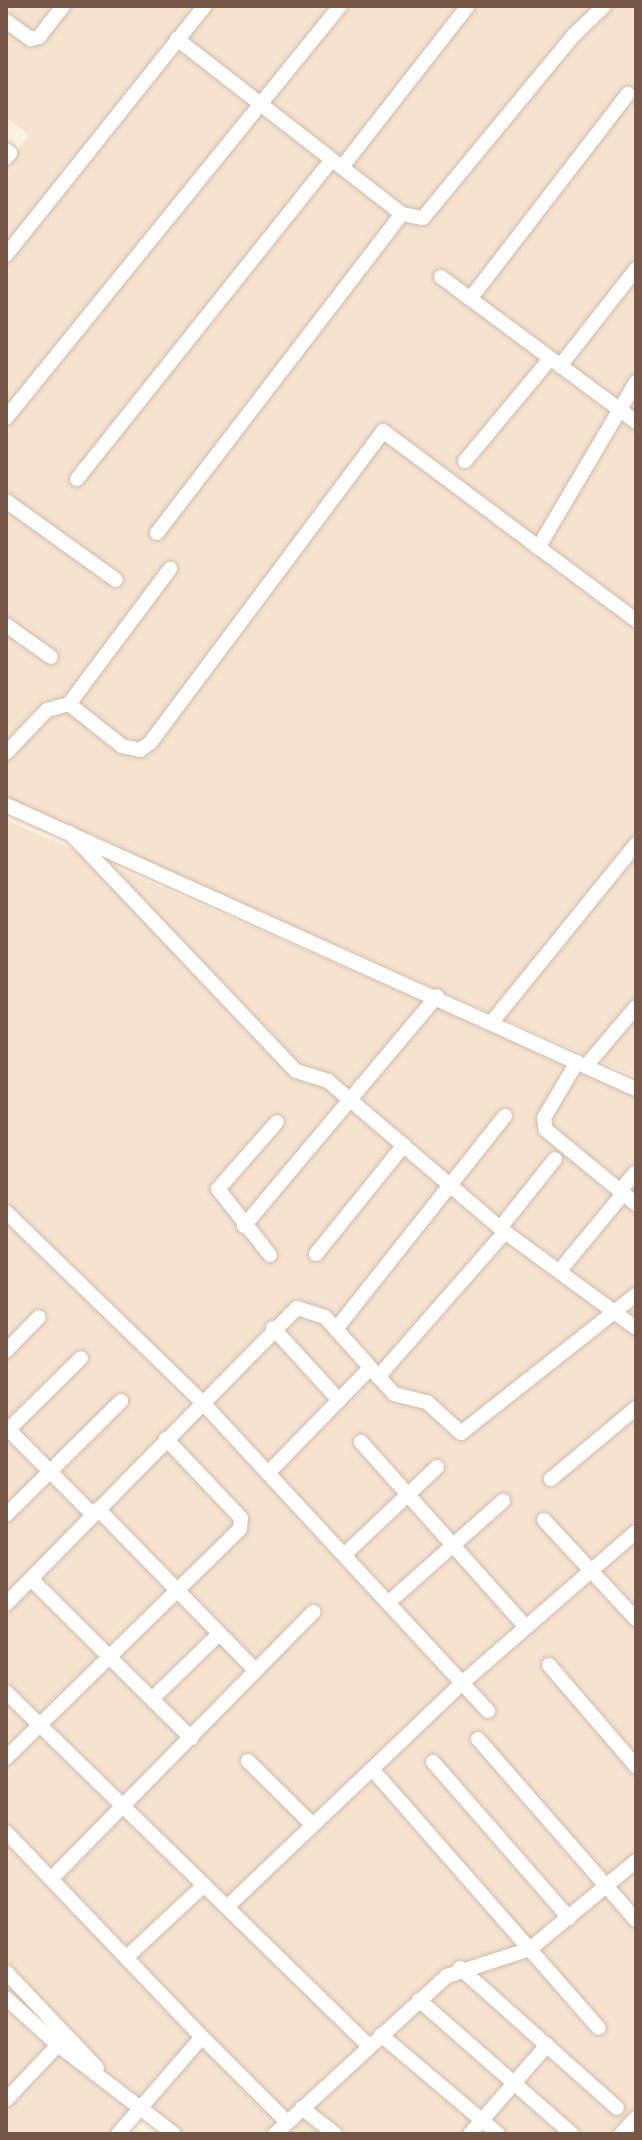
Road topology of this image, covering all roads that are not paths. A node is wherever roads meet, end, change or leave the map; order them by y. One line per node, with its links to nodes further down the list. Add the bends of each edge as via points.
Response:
1 (63, 6): 6 (street, via 31,39)
2 (205, 6): 7 (street)
3 (340, 6): 9 (street)
4 (468, 6): 12 (street)
5 (604, 6): 13 (street, via 573,36 438,206 423,218)
6 (6, 21)
7 (177, 39): 9 (street); 14 (street)
8 (628, 94): 17 (street)
9 (261, 104): 12 (street); 21 (street)
10 (6, 150): 11 (street)
11 (6, 158)
12 (337, 164): 13 (street); 24 (street)
13 (402, 214): 26 (street)
14 (6, 255)
15 (636, 269): 18 (street)
16 (441, 277): 17 (street)
17 (470, 299): 18 (street)
18 (555, 362): 20 (street); 23 (street)
19 (636, 382): 20 (street)
20 (620, 411): 22 (street); 27 (street)
21 (6, 418)
22 (636, 422)
23 (465, 461)
24 (77, 479)
25 (6, 501): 29 (street)
26 (157, 533)
27 (538, 548): 30 (street); 33 (street, via 383,431 150,743 140,750 122,746)
28 (170, 569): 33 (street)
29 (116, 580)
30 (636, 620)
31 (6, 625): 32 (street)
32 (51, 657)
33 (69, 704): 34 (street, via 47,710)
34 (12, 737): 35 (street)
35 (6, 753)
36 (6, 805): 37 (street)
37 (70, 833): 39 (street); 44 (street, via 296,1071 328,1081)
38 (636, 844): 41 (street)
39 (437, 996): 41 (street); 44 (street)
40 (636, 1007): 42 (street)
41 (492, 1022): 42 (street)
42 (582, 1064): 43 (street); 51 (street, via 543,1123)
43 (636, 1089)
44 (351, 1099): 47 (street); 54 (street)
45 (505, 1116): 50 (street)
46 (277, 1122): 54 (street, via 219,1183 219,1196)
47 (404, 1145): 50 (street); 56 (street)
48 (555, 1159): 55 (street)
49 (636, 1172): 51 (street)
50 (452, 1186): 55 (street); 64 (street)
51 (621, 1193): 52 (street); 58 (street)
52 (636, 1204)
53 (6, 1212): 70 (street)
54 (244, 1226): 57 (street)
55 (503, 1230): 58 (street); 67 (street)
56 (316, 1254)
57 (270, 1255)
58 (561, 1269): 60 (street)
59 (636, 1295): 60 (street)
60 (618, 1312): 63 (street); 67 (street, via 467,1432 455,1429 427,1402 401,1399)
61 (39, 1317): 65 (street)
62 (273, 1328): 64 (street, via 303,1307); 68 (street); 70 (street)
63 (636, 1328)
64 (336, 1329): 67 (street)
65 (6, 1351)
66 (81, 1358): 72 (street)
67 (374, 1372): 68 (street)
68 (339, 1400): 77 (street)
69 (121, 1401): 76 (street)
70 (202, 1402): 73 (street); 77 (street)
71 (636, 1408): 78 (street)
72 (7, 1430): 76 (street)
73 (166, 1439): 81 (street); 89 (street, via 242,1522)
74 (361, 1442): 79 (street)
75 (437, 1467): 79 (street)
76 (50, 1472): 81 (street); 82 (street)
77 (268, 1473): 86 (street)
78 (551, 1479)
79 (408, 1494): 85 (street); 86 (street)
80 (503, 1501): 85 (street)
81 (95, 1512): 88 (street); 89 (street)
82 (6, 1515)
83 (544, 1520): 87 (street)
84 (636, 1532): 87 (street)
85 (454, 1546): 90 (street); 94 (street)
86 (344, 1555): 90 (street)
87 (592, 1571): 93 (street); 94 (street)
88 (31, 1579): 91 (street); 96 (street)
89 (178, 1591): 95 (street); 96 (street)
90 (388, 1603): 99 (street)
91 (6, 1604)
92 (313, 1612): 98 (street)
93 (636, 1619)
94 (526, 1627): 99 (street)
95 (219, 1634): 98 (street); 101 (street)
96 (110, 1657): 101 (street); 103 (street)
97 (549, 1665): 109 (street)
98 (256, 1671): 104 (street)
99 (462, 1683): 102 (street); 110 (street)
100 (6, 1692): 103 (street)
101 (152, 1699): 104 (street)
102 (488, 1711)
103 (39, 1724): 106 (street); 111 (street)
104 (191, 1738): 111 (street)
105 (478, 1739): 117 (street)
106 (6, 1758)
107 (248, 1761): 112 (street)
108 (433, 1762): 119 (street)
109 (636, 1766)
110 (372, 1769): 112 (street); 121 (street)
111 (124, 1807): 115 (street); 116 (street)
112 (313, 1825): 118 (street)
113 (6, 1832): 115 (street)
114 (636, 1861): 117 (street)
115 (52, 1878): 122 (street)
116 (204, 1885): 118 (street); 122 (street)
117 (607, 1886): 119 (street); 120 (street)
118 (227, 1907): 132 (street)
119 (569, 1918): 121 (street)
120 (636, 1920)
121 (530, 1949): 123 (street); 127 (street)
122 (129, 1955): 129 (street)
123 (460, 1968): 126 (street); 131 (street)
124 (6, 1972): 134 (street)
125 (6, 1998): 130 (street)
126 (419, 2000): 128 (street); 133 (street)
127 (599, 2028)
128 (381, 2035): 132 (street); 140 (street)
129 (202, 2037): 138 (street); 141 (street)
130 (58, 2045): 134 (street); 135 (street)
131 (547, 2045): 133 (street); 137 (street)
132 (369, 2046): 136 (street)
133 (513, 2084): 140 (street); 148 (street)
134 (115, 2089): 138 (street)
135 (6, 2100)
136 (302, 2108): 141 (street); 145 (street)
137 (617, 2108)
138 (139, 2110): 142 (street); 143 (street)
139 (636, 2118): 149 (street)
140 (482, 2120): 146 (street); 147 (street)
141 (287, 2122): 144 (street)
142 (118, 2134)
143 (174, 2134)
144 (275, 2134)
145 (335, 2134)
146 (470, 2134)
147 (498, 2134)
148 (572, 2134)
149 (621, 2134)

